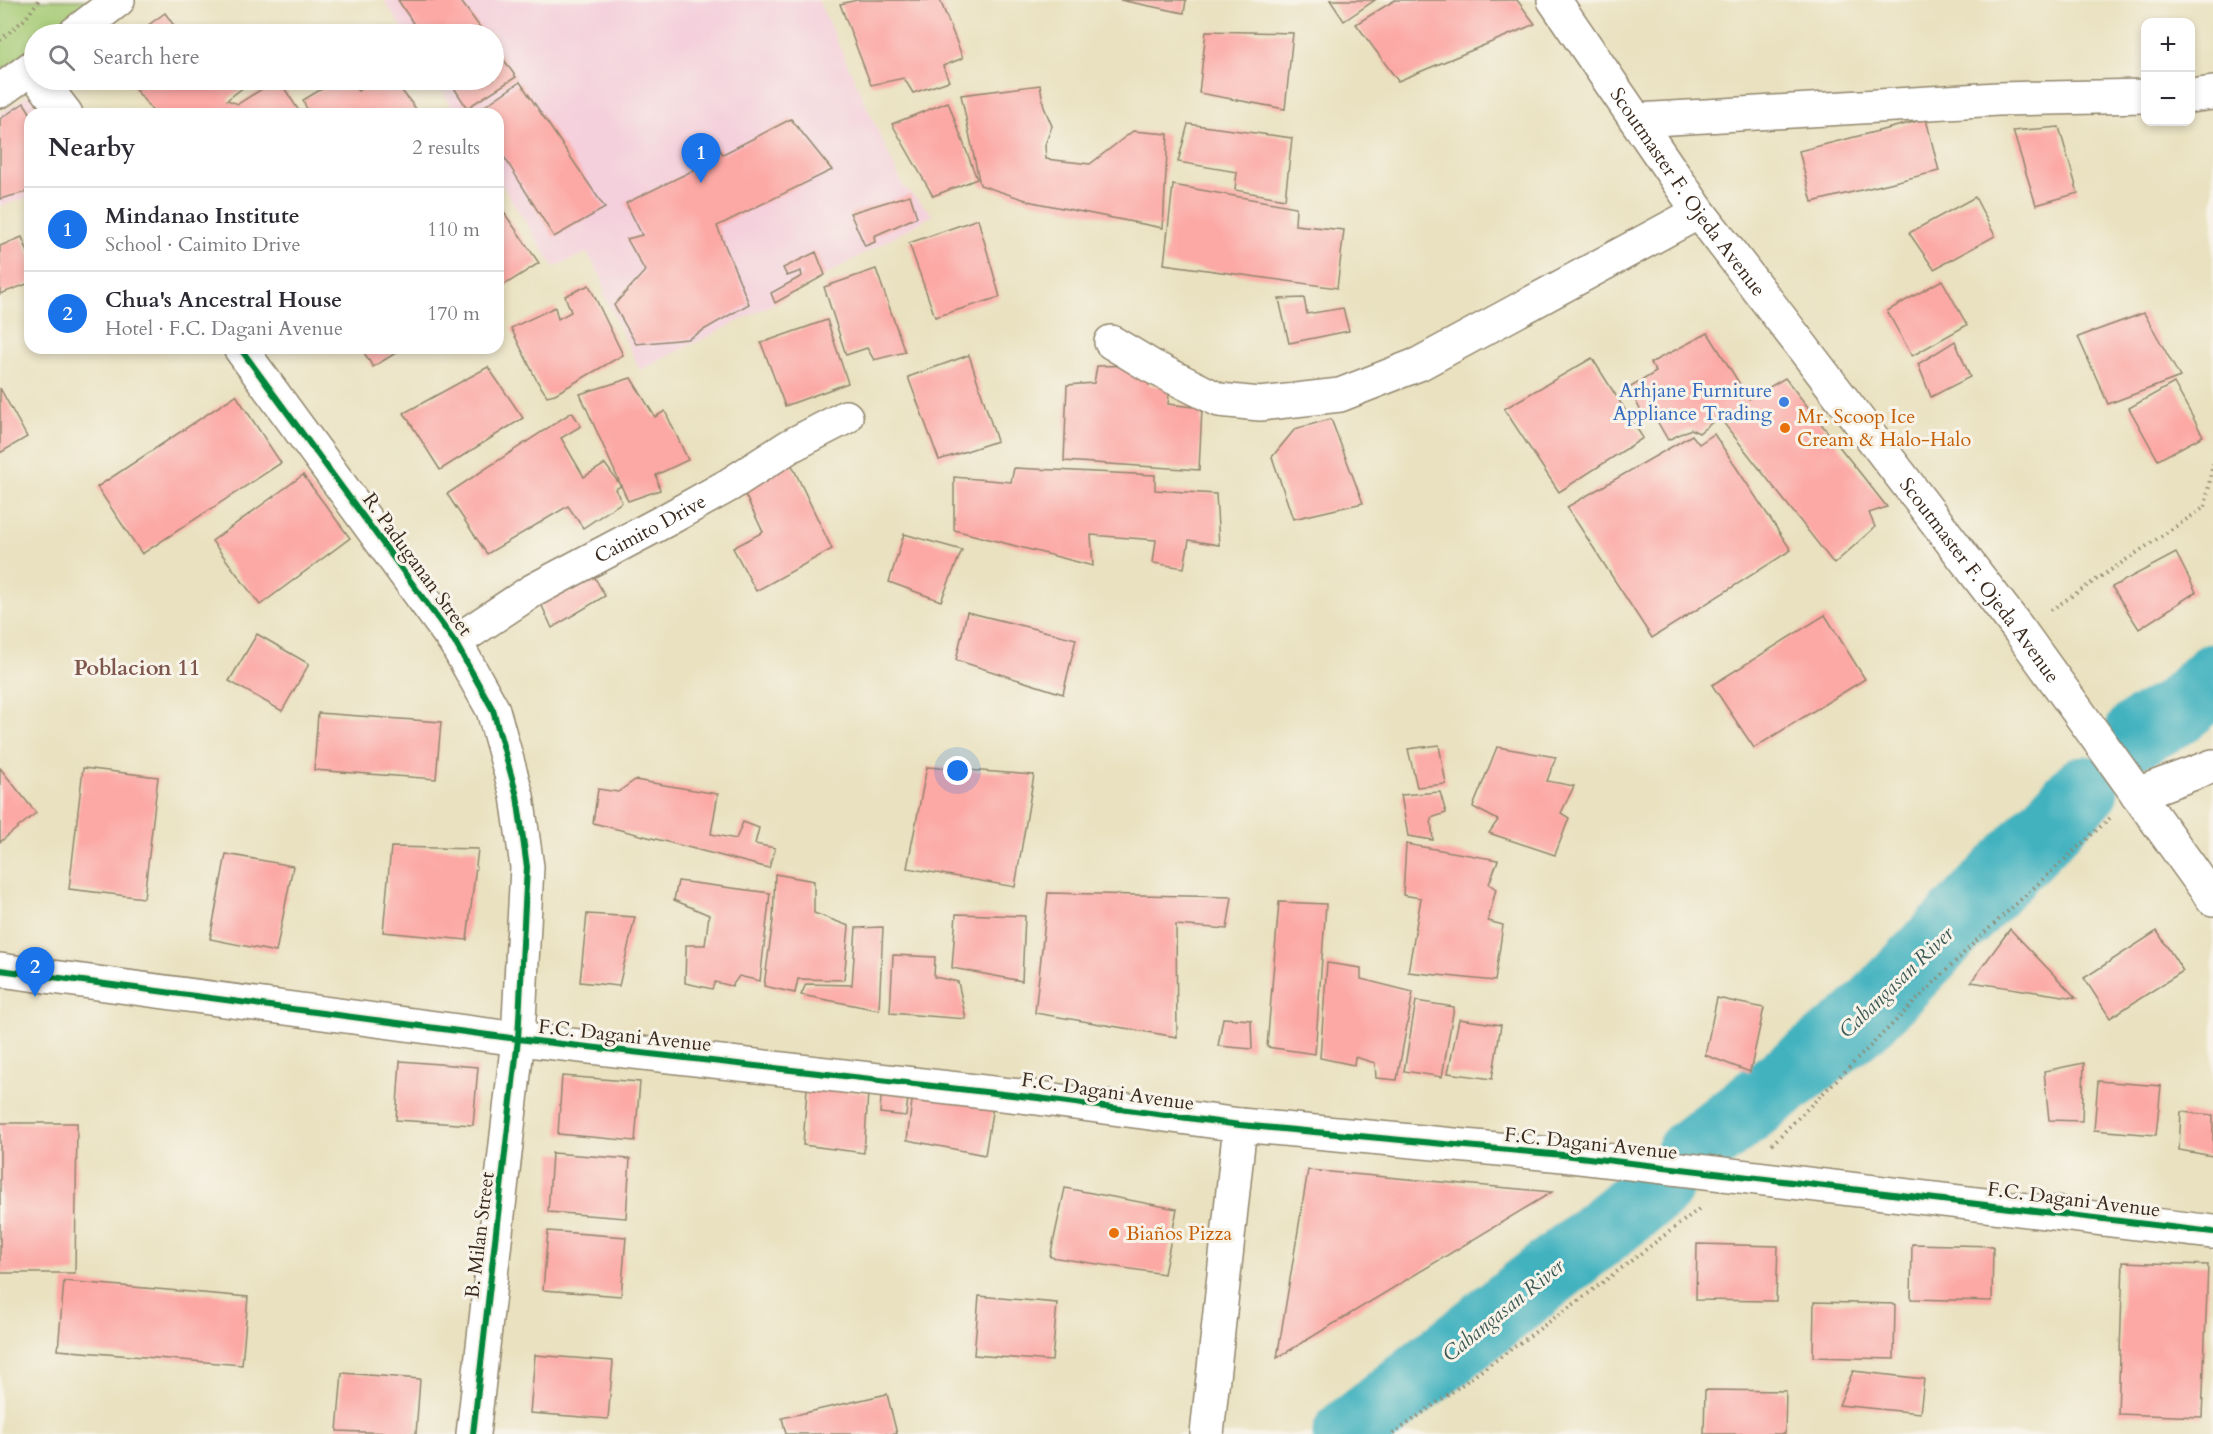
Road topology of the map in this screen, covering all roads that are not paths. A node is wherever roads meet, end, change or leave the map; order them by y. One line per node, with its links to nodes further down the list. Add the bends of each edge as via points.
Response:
1 (118, 0): 3 (main road)
2 (1554, 0): 11 (main road, Scoutmaster F. Ojeda Avenue)
3 (87, 24)
4 (24, 78): 6 (main road)
5 (48, 90): 10 (main road)
6 (0, 91)
7 (2213, 93): 8 (main road)
8 (2195, 95)
9 (2141, 96): 11 (main road, via 1998,99)
10 (62, 108)
11 (1637, 120): 12 (main road, Scoutmaster F. Ojeda Avenue)
12 (1699, 212): 13 (main road, via 1419,364 1340,395 1260,404 1219,400); 18 (main road, Scoutmaster F. Ojeda Avenue, via 2020,631)
13 (1111, 342)
14 (244, 354): 16 (main road, R. Paduganan Street)
15 (846, 417): 16 (main road, Caimito Drive, via 688,508 532,591)
16 (455, 642): 21 (main road, R. Paduganan Street, via 493,710 517,796 527,867)
17 (2213, 766): 18 (main road)
18 (2137, 794): 19 (main road, Scoutmaster F. Ojeda Avenue)
19 (2213, 899)
20 (0, 970): 21 (main road, F.C. Dagani Avenue)
21 (518, 1039): 22 (main road, F.C. Dagani Avenue); 24 (main road, B. Milan Street)
22 (1240, 1125): 23 (main road, F.C. Dagani Avenue, via 1563,1155); 25 (main road)
23 (2213, 1232)
24 (472, 1434)
25 (1208, 1434)

